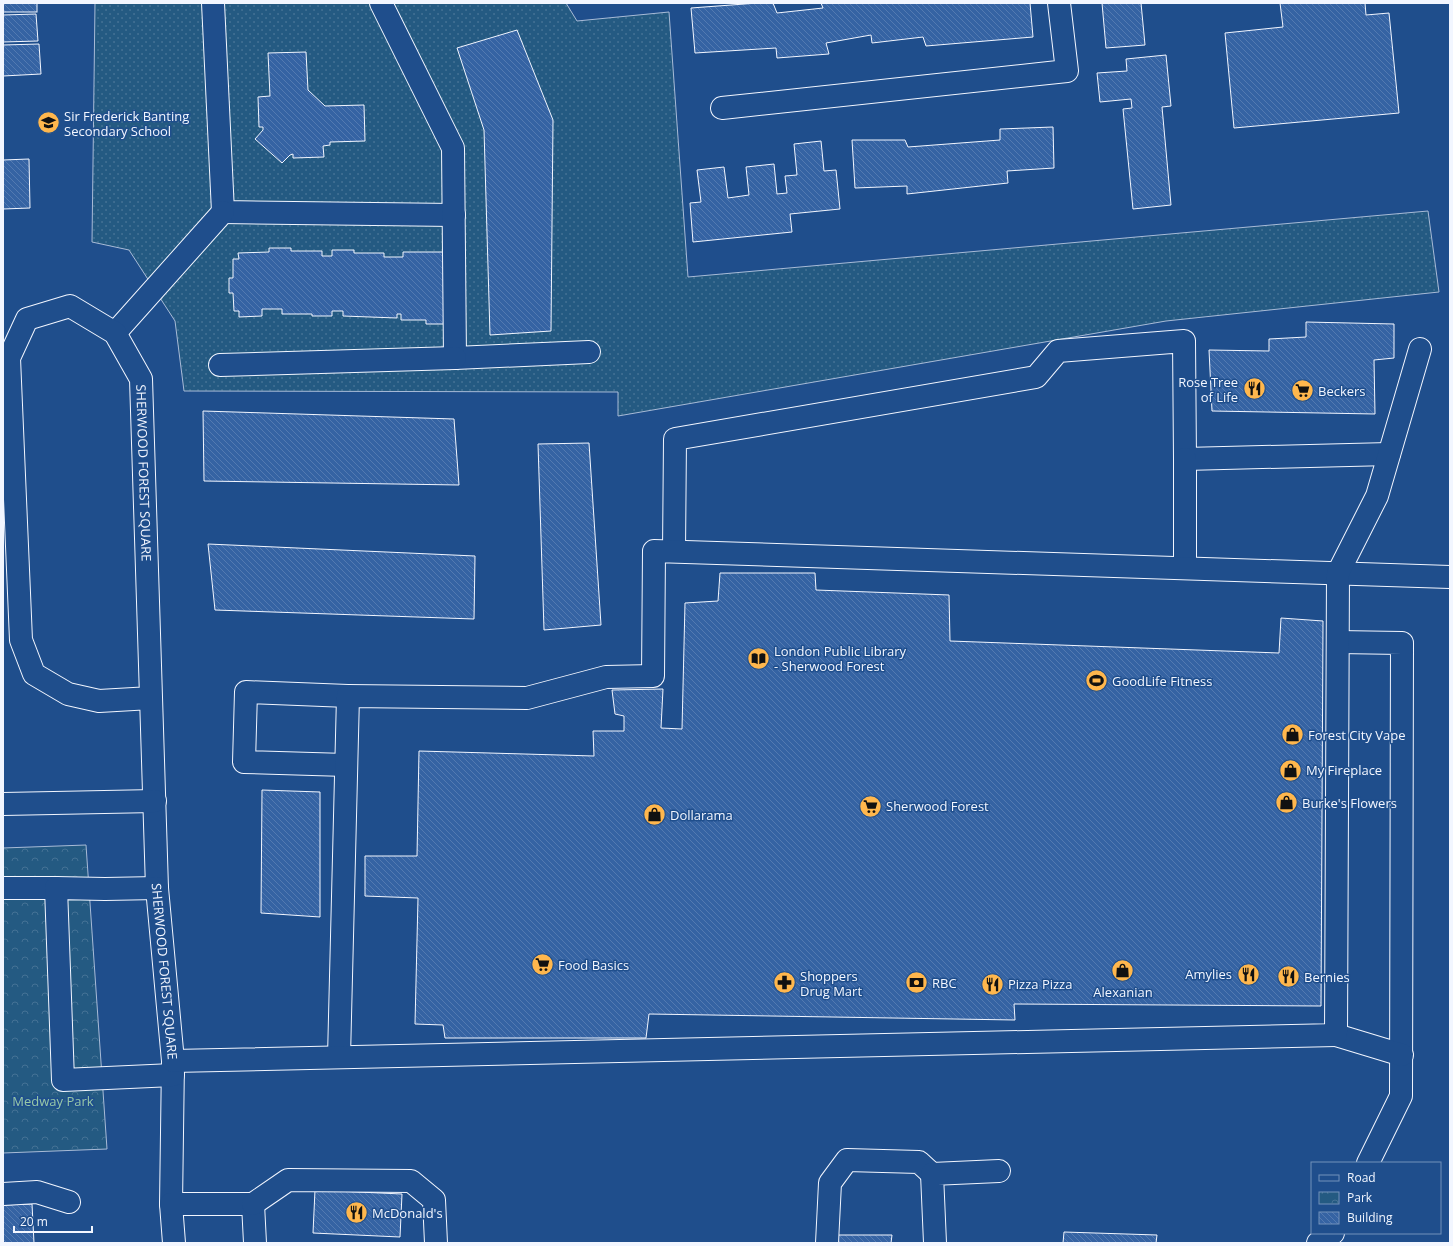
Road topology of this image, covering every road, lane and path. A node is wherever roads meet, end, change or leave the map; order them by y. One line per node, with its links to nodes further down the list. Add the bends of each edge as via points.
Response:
1 (213, 3): 5 (street)
2 (381, 3): 6 (street, via 453,148)
3 (1059, 3): 4 (street, via 1067,71)
4 (722, 108)
5 (223, 212): 6 (street); 7 (street)
6 (454, 215): 10 (street)
7 (116, 333): 20 (street, SHERWOOD FOREST SQUARE, via 141,379); 20 (street, via 70,306 27,319 9,358 21,640 34,674 68,694 99,701)
8 (1420, 349): 12 (street)
9 (589, 352): 10 (street)
10 (455, 358): 11 (street)
11 (220, 365)
12 (1389, 454): 13 (street); 16 (street, via 1377,496)
13 (1186, 458): 14 (street, via 1184,341 1058,351 1036,377 675,439); 15 (street)
14 (674, 551): 15 (street); 19 (street, via 654,551 653,676 606,677 527,698)
15 (1185, 568): 16 (street)
16 (1338, 572): 17 (street); 18 (street)
17 (1450, 576)
18 (1338, 642): 27 (street); 28 (street, via 1402,643)
19 (348, 696): 21 (street); 21 (street, via 246,692 244,762)
20 (151, 698): 22 (street, SHERWOOD FOREST SQUARE)
21 (346, 766): 29 (street)
22 (155, 801): 23 (street); 26 (street, SHERWOOD FOREST SQUARE)
23 (3, 804)
24 (3, 888): 25 (street)
25 (56, 888): 26 (street); 30 (street, via 63,1080)
26 (157, 888): 30 (street, SHERWOOD FOREST SQUARE)
27 (1336, 1035): 28 (street); 29 (street)
28 (1402, 1055): 31 (street, via 1401,1096)
29 (339, 1057): 30 (street)
30 (173, 1068): 36 (street, SHERWOOD FOREST SQUARE)
31 (1368, 1162)
32 (926, 1168): 33 (street); 42 (street, via 848,1160 830,1183); 43 (street)
33 (998, 1171)
34 (3, 1194): 35 (street, via 37,1192)
35 (69, 1202)
36 (171, 1204): 37 (street); 39 (street, SHERWOOD FOREST SQUARE)
37 (253, 1204): 40 (street); 41 (street, via 288,1180 411,1181 434,1200)
38 (1332, 1234): 44 (street)
39 (174, 1243)
40 (255, 1243)
41 (436, 1243)
42 (827, 1243)
43 (935, 1243)
44 (1318, 1243)

